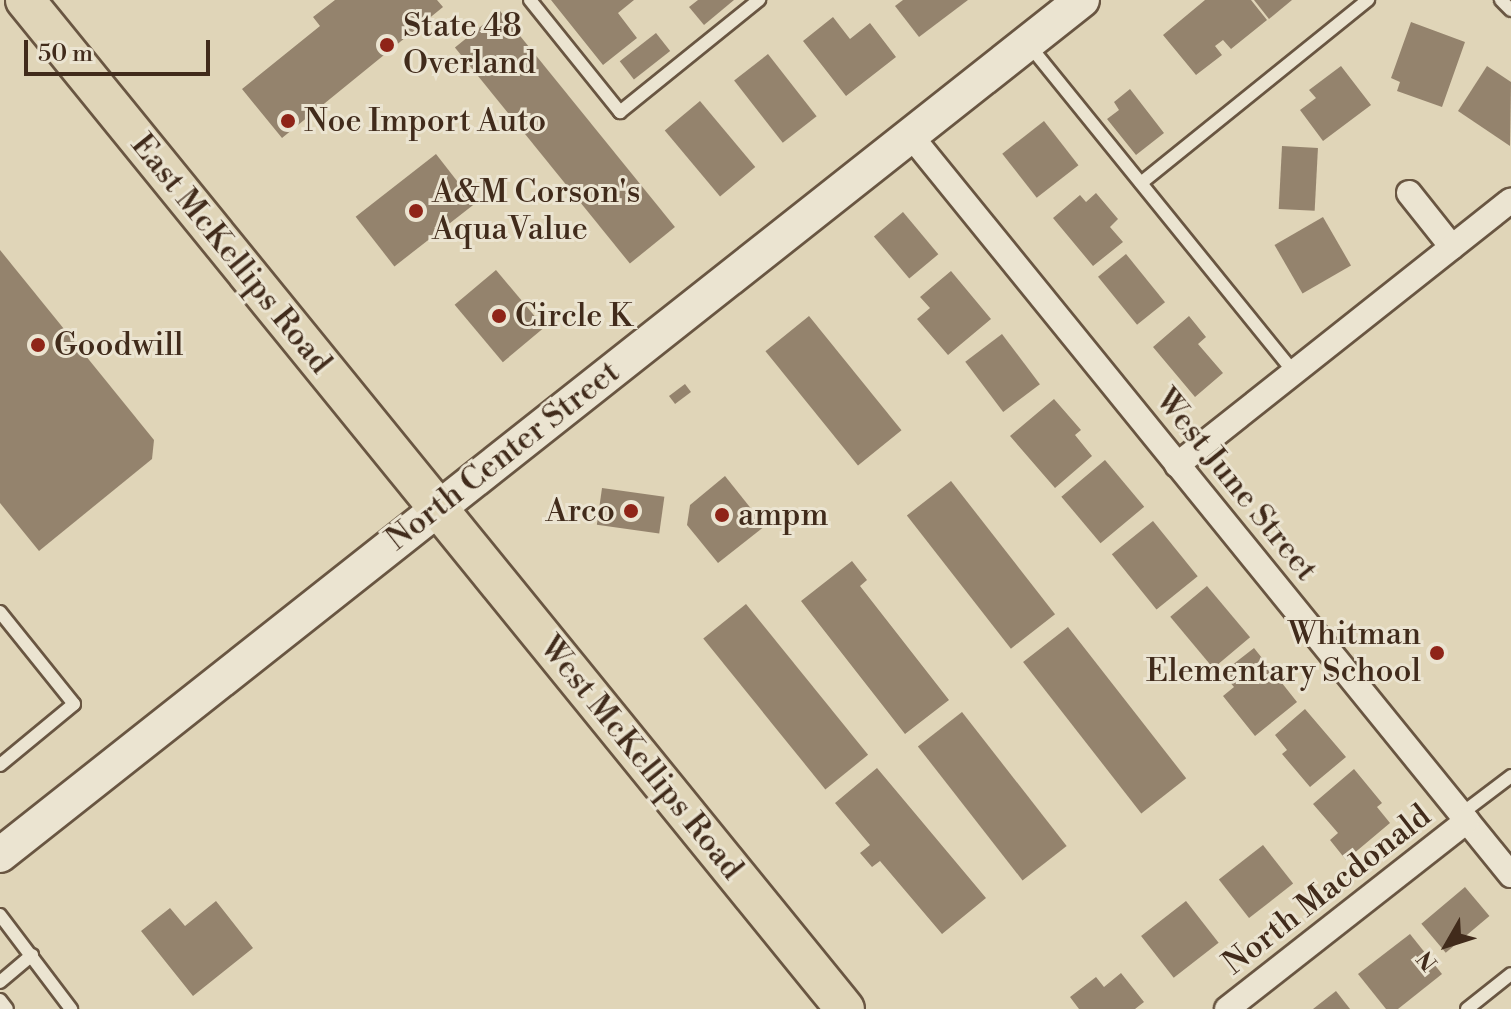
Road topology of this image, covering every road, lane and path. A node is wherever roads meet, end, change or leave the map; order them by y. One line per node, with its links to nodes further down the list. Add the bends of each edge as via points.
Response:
1 (25, 0): 16 (main road, East McKellips Road)
2 (530, 0): 3 (lane, via 620,112)
3 (759, 0)
4 (1082, 0): 8 (street, North Center Street)
5 (1368, 0): 10 (lane)
6 (1501, 0): 7 (lane)
7 (1511, 10)
8 (1028, 43): 9 (street, North Center Street); 10 (lane)
9 (911, 136): 15 (street, West June Street); 16 (street, North Center Street)
10 (1141, 183): 14 (lane)
11 (1409, 193): 13 (street)
12 (1511, 200): 13 (street)
13 (1452, 247): 14 (street)
14 (1294, 372): 15 (street)
15 (1177, 465): 20 (street, West June Street)
16 (437, 507): 21 (street, North Center Street); 30 (main road, West McKellips Road)
17 (0, 612): 18 (lane, via 74,704)
18 (0, 765)
19 (1511, 776): 20 (lane)
20 (1464, 817): 22 (street, West June Street); 31 (street, North Macdonald)
21 (0, 855)
22 (1511, 875)
23 (0, 915): 24 (lane)
24 (32, 955): 26 (lane); 29 (lane)
25 (1511, 974): 32 (lane)
26 (0, 982)
27 (0, 1000): 28 (lane)
28 (7, 1009)
29 (71, 1009)
30 (845, 1009)
31 (1227, 1009)
32 (1467, 1009)

